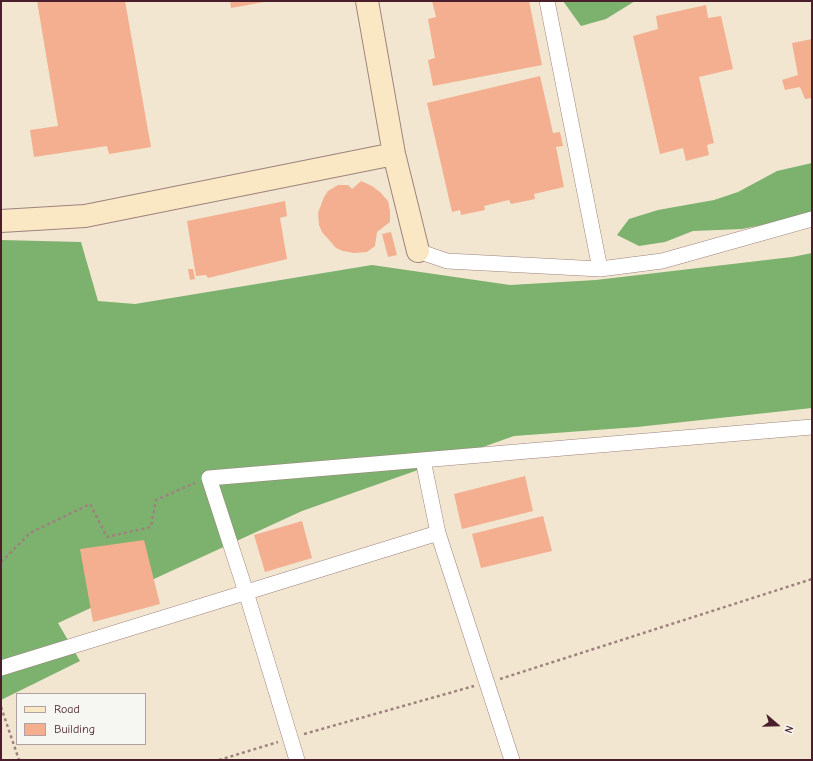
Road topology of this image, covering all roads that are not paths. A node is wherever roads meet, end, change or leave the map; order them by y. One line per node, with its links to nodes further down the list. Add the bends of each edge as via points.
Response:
1 (367, 1): 3 (street)
2 (547, 1): 7 (street)
3 (394, 154): 5 (street, via 85,216); 6 (street)
4 (812, 219): 7 (street, via 662,261)
5 (1, 221)
6 (418, 251): 7 (street, via 448,261)
7 (600, 269)
8 (812, 427): 9 (street)
9 (423, 460): 10 (street); 11 (street, via 209,478)
10 (438, 533): 11 (street); 14 (street)
11 (246, 592): 12 (street); 13 (street)
12 (1, 668)
13 (297, 760)
14 (512, 760)

